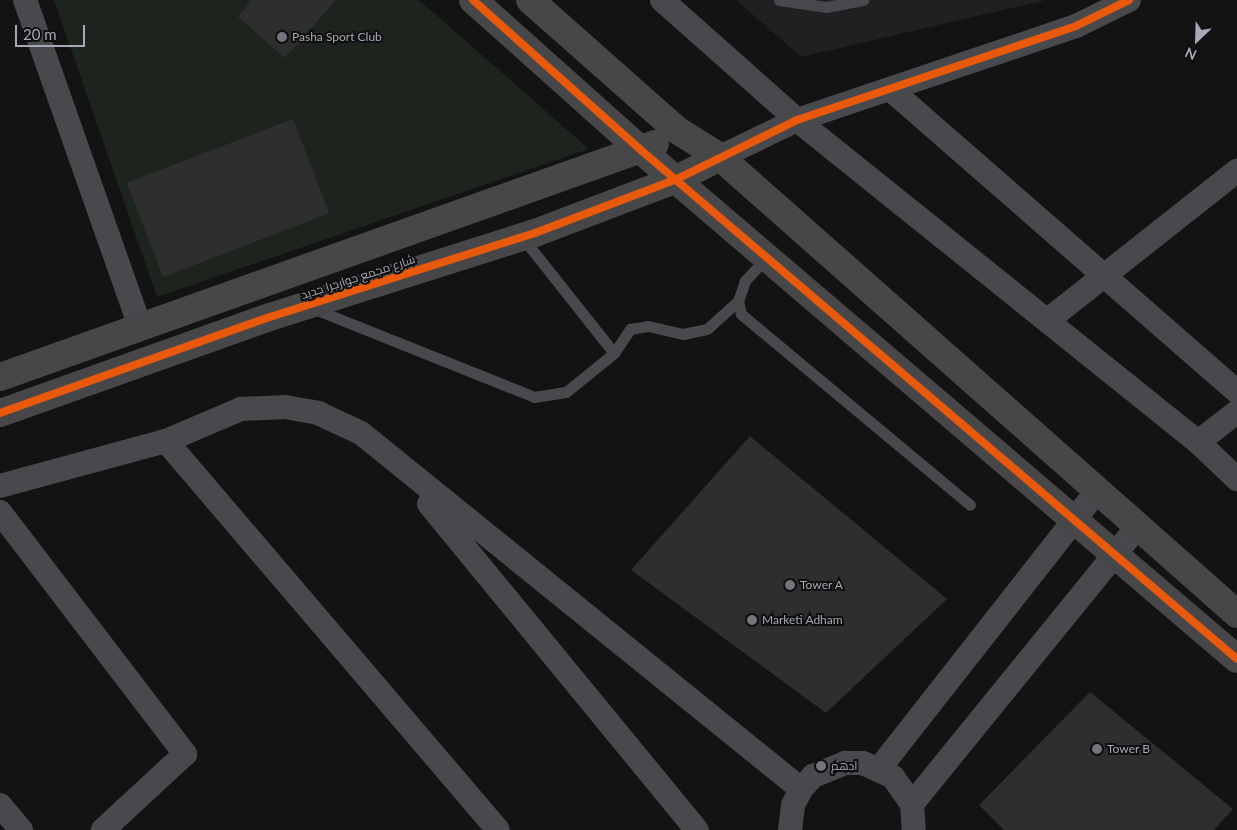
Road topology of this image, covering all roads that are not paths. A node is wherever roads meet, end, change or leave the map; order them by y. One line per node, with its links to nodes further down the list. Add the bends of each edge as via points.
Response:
1 (25, 0): 21 (street)
2 (473, 0): 11 (street)
3 (530, 0): 10 (street)
4 (662, 0): 9 (street)
5 (779, 0): 6 (lane, via 826,7)
6 (862, 0)
7 (1129, 0): 8 (street, via 1076,26)
8 (890, 89): 9 (street); 17 (street)
9 (797, 120): 12 (street); 20 (street)
10 (677, 130): 11 (street, شارع مجمع جوارجرا جديد); 12 (street)
11 (642, 151): 14 (street); 21 (street, شارع مجمع جوارجرا جديد)
12 (720, 157): 14 (street, شارع مجمع جوارجرا جديد); 32 (street)
13 (1237, 171): 17 (street)
14 (677, 180): 15 (street, شارع مجمع جوارجرا جديد); 16 (street)
15 (522, 237): 19 (street, شارع مجمع جوارجرا جديد); 22 (lane)
16 (767, 257): 18 (lane, via 745,281); 35 (street)
17 (1103, 277): 20 (street); 24 (street)
18 (738, 301): 22 (lane, via 707,329 683,334 648,326 630,329); 33 (lane, via 750,324)
19 (306, 305): 22 (lane, via 534,397 566,392); 26 (street, شارع مجمع جوارجرا جديد)
20 (1048, 320): 28 (street)
21 (139, 324): 23 (street, شارع مجمع جوارجرا جديد)
22 (614, 353)
23 (0, 377)
24 (1237, 392)
25 (1237, 412): 28 (street)
26 (0, 413)
27 (166, 441): 29 (street, via 220,415 285,407 340,422); 31 (street); 46 (street)
28 (1198, 442): 30 (street)
29 (396, 464): 41 (street); 47 (street)
30 (1237, 479)
31 (0, 486)
32 (1097, 491): 35 (street); 36 (street)
33 (970, 505)
34 (0, 512): 45 (street, via 185,754)
35 (1074, 520): 37 (street); 40 (street)
36 (1138, 526): 37 (street); 38 (street)
37 (1115, 555): 39 (street); 42 (street)
38 (1237, 614)
39 (1237, 659)
40 (879, 769): 41 (street, via 845,763 820,772); 42 (street, via 893,777)
41 (801, 789): 48 (street, via 792,805)
42 (912, 804): 49 (street)
43 (0, 805): 44 (street)
44 (21, 830)
45 (103, 830)
46 (498, 830)
47 (697, 830)
48 (790, 830)
49 (914, 830)

